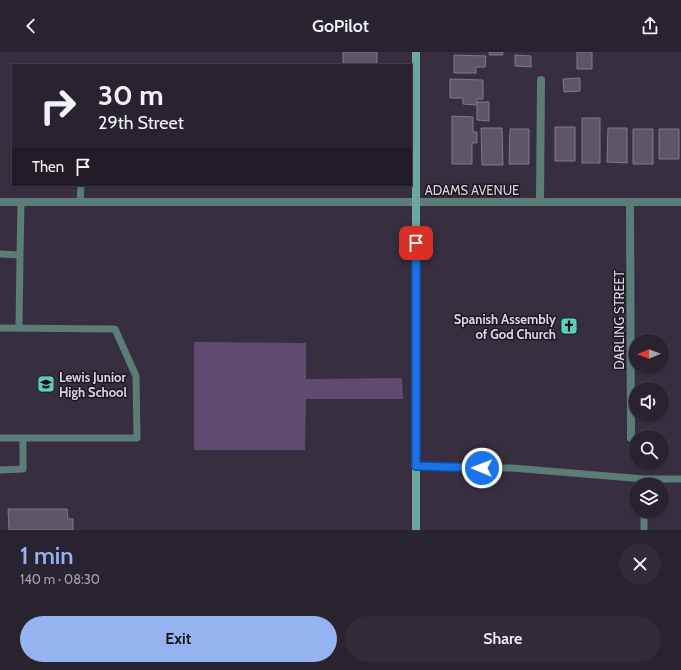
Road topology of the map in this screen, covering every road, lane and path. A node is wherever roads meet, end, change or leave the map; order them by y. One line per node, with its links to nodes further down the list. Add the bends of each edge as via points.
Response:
1 (416, 52): 7 (street)
2 (541, 80): 8 (street)
3 (81, 186): 6 (lane)
4 (0, 202): 5 (street, ADAMS AVENUE)
5 (21, 202): 6 (street, ADAMS AVENUE); 12 (lane)
6 (80, 202): 7 (street, ADAMS AVENUE)
7 (416, 202): 8 (street, ADAMS AVENUE); 18 (street)
8 (540, 202): 9 (street, ADAMS AVENUE)
9 (630, 202): 10 (street, ADAMS AVENUE); 15 (street, DARLING STREET)
10 (681, 202)
11 (0, 254): 12 (lane)
12 (20, 254): 13 (lane)
13 (19, 327): 14 (lane); 17 (lane, via 115,328 136,376 137,438)
14 (0, 328)
15 (631, 430)
16 (0, 438): 17 (lane)
17 (23, 438): 19 (lane, via 23,470)
18 (416, 466): 21 (lane, via 512,468); 24 (street)
19 (0, 470)
20 (681, 479): 22 (lane)
21 (629, 480)
22 (669, 480)
23 (644, 518): 25 (lane)
24 (416, 530)
25 (644, 530)

